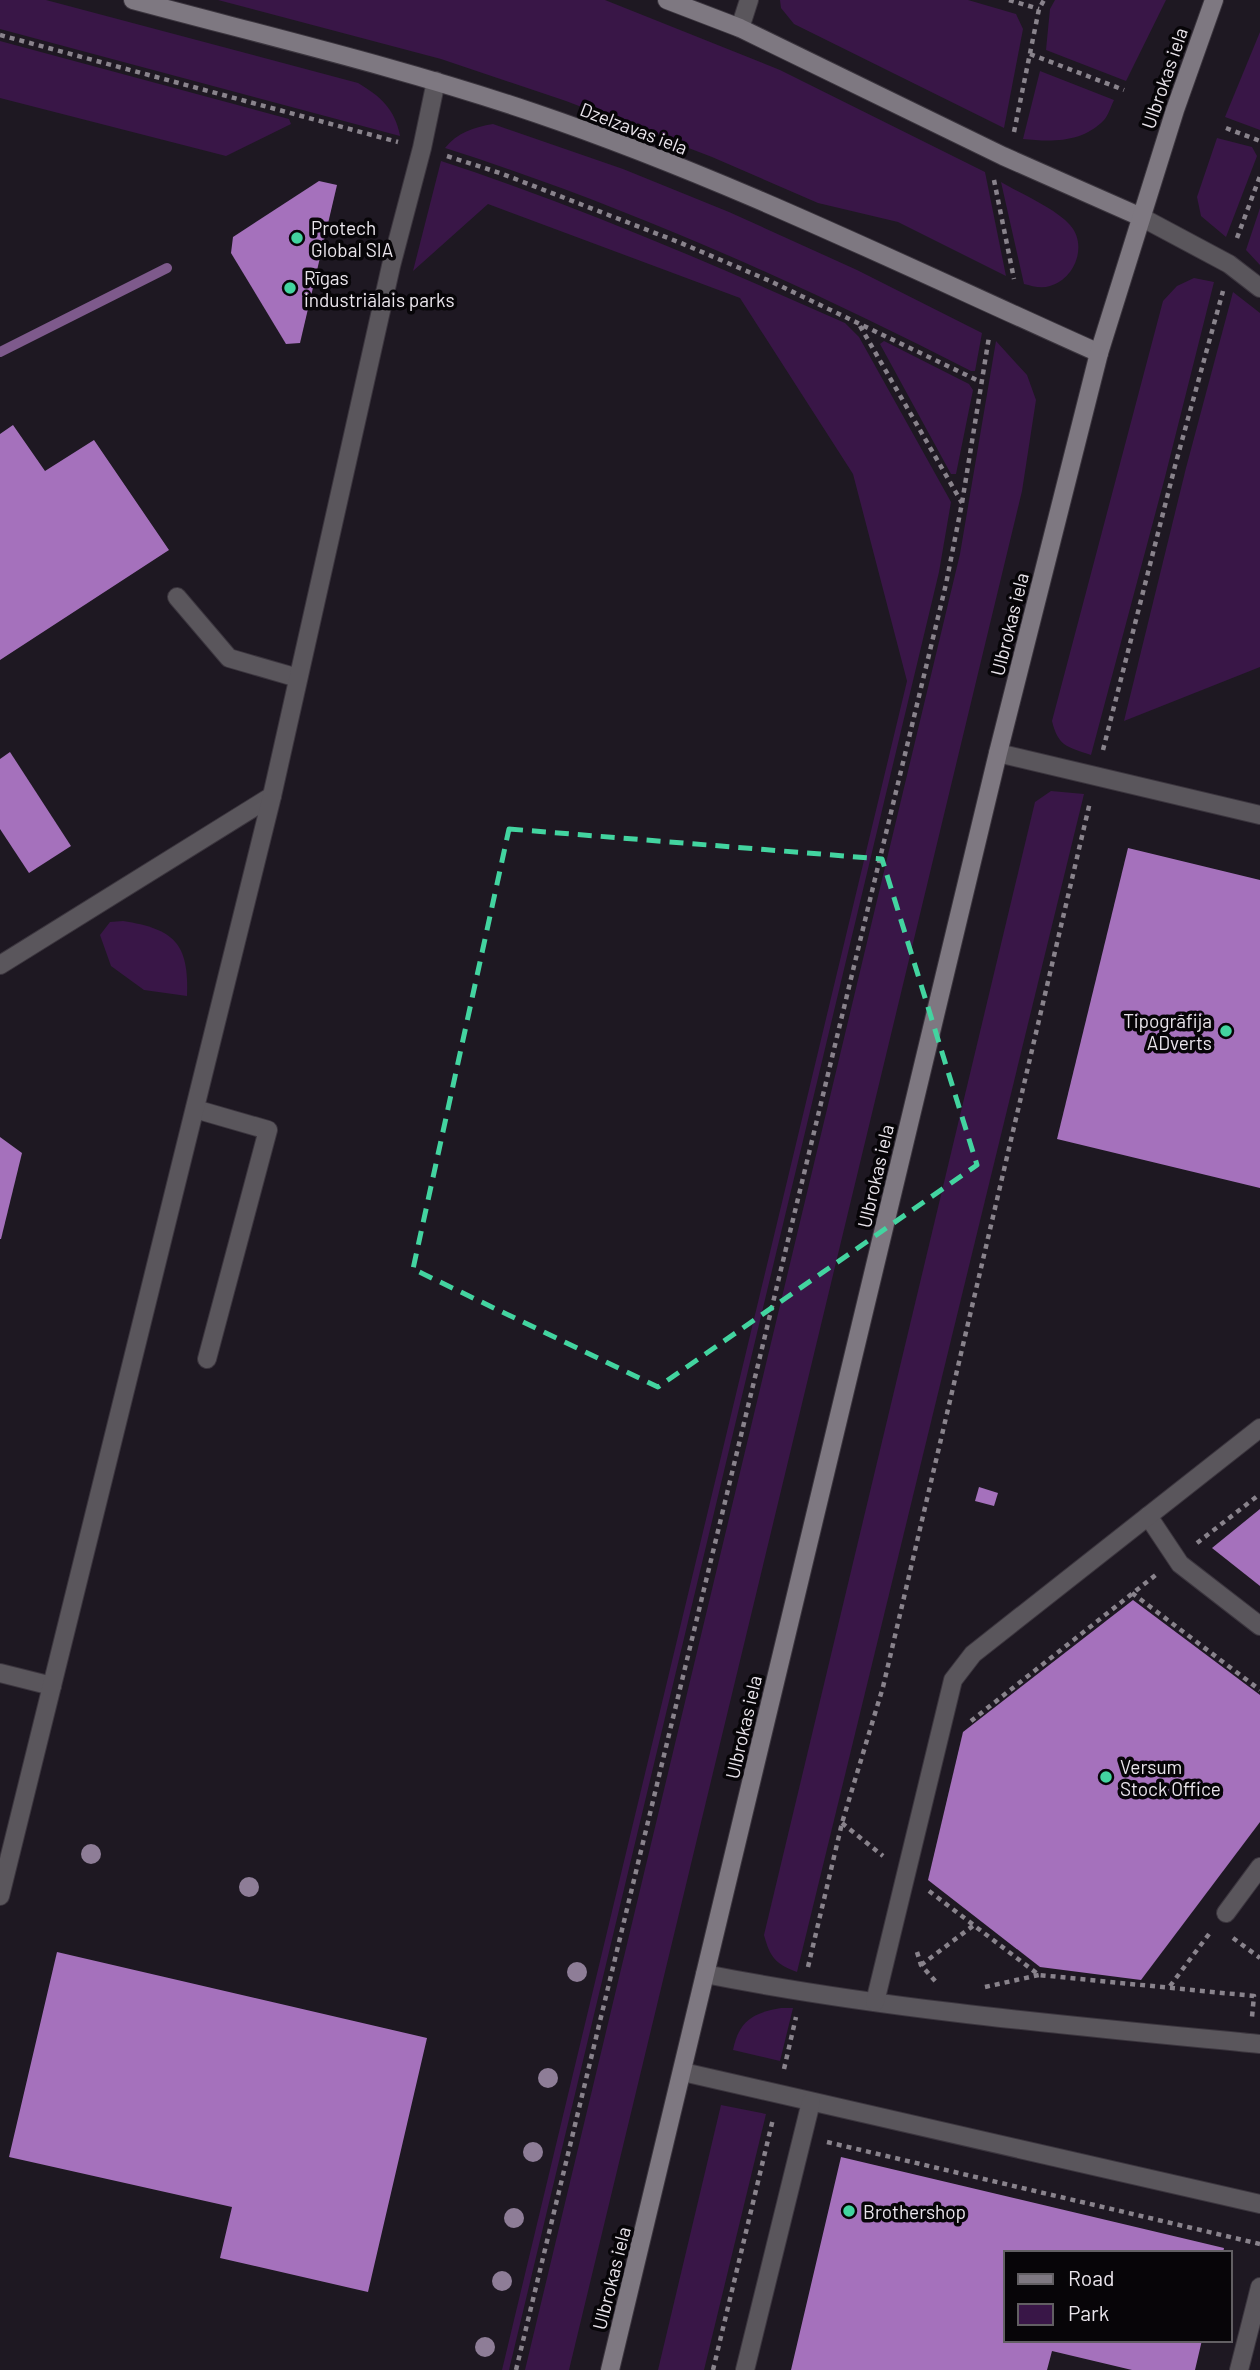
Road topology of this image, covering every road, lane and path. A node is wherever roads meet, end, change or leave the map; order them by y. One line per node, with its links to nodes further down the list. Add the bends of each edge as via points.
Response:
1 (133, 0): 11 (main road, Dzelzavas iela)
2 (667, 0): 8 (main road)
3 (749, 0): 8 (street)
4 (1009, 0): 7 (path)
5 (1044, 0): 7 (path)
6 (1214, 0): 19 (main road, Ulbrokas iela)
7 (1039, 9): 10 (path)
8 (740, 28): 19 (main road, via 1003,156)
9 (0, 35): 16 (path)
10 (1030, 54): 12 (path); 14 (path)
11 (436, 81): 16 (street); 26 (main road, Dzelzavas iela, via 623,145 806,220)
12 (1124, 90)
13 (1226, 128): 15 (path)
14 (1014, 133)
15 (1260, 141)
16 (422, 148): 24 (path, via 681,243); 30 (street)
17 (1260, 176): 20 (path)
18 (993, 178): 21 (path)
19 (1141, 217): 23 (street, via 1229,264); 26 (main road, Ulbrokas iela)
20 (1235, 245)
21 (1014, 279)
22 (1224, 285): 32 (path)
23 (1260, 288)
24 (860, 325): 27 (path); 28 (path)
25 (989, 337): 27 (path)
26 (1099, 353): 31 (main road, Ulbrokas iela)
27 (981, 382): 28 (path)
28 (962, 503): 74 (path)
29 (177, 597): 30 (street, via 229,658)
30 (298, 678): 33 (street)
31 (998, 753): 32 (street); 57 (main road, Ulbrokas iela)
32 (1097, 776): 34 (street); 48 (path, via 883,1687)
33 (272, 796): 35 (street); 36 (street)
34 (1260, 815)
35 (0, 965)
36 (195, 1109): 37 (street, via 268,1130); 45 (street)
37 (207, 1359)
38 (1260, 1428): 40 (street)
39 (1260, 1494): 41 (path)
40 (1148, 1516): 41 (street); 50 (street, via 973,1654 953,1680)
41 (1177, 1559): 42 (path); 43 (street)
42 (1132, 1593): 46 (path); 47 (path)
43 (1260, 1626)
44 (0, 1673): 45 (street)
45 (52, 1686): 51 (street)
46 (1260, 1690)
47 (969, 1723)
48 (842, 1824): 50 (path); 62 (path)
49 (1260, 1867): 52 (street)
50 (906, 1874): 53 (path); 64 (street)
51 (0, 1896)
52 (1220, 1919): 55 (path); 59 (path)
53 (974, 1925): 56 (path); 58 (path)
54 (916, 1947): 56 (path)
55 (1260, 1958)
56 (921, 1965): 60 (path)
57 (705, 1973): 62 (street); 67 (main road, Ulbrokas iela)
58 (1039, 1975): 59 (path); 61 (path)
59 (1170, 1986): 65 (path, via 1254,1996)
60 (945, 1988)
61 (980, 1988)
62 (802, 1992): 64 (street); 68 (path)
63 (1260, 1999): 65 (path)
64 (874, 2002): 66 (street)
65 (1253, 2007): 66 (path)
66 (1254, 2043)
67 (682, 2072): 68 (street); 75 (main road, Ulbrokas iela)
68 (779, 2094): 69 (street); 76 (path)
69 (811, 2102): 70 (street); 71 (street)
70 (803, 2136): 72 (path); 77 (street)
71 (1260, 2204)
72 (1260, 2244)
73 (1260, 2287): 78 (street)
74 (516, 2370)
75 (610, 2370)
76 (713, 2370)
77 (745, 2370)
78 (1239, 2370)

